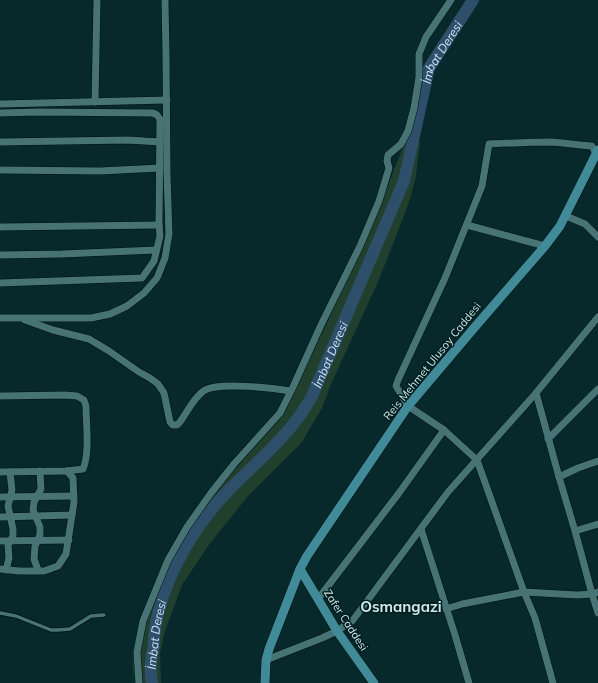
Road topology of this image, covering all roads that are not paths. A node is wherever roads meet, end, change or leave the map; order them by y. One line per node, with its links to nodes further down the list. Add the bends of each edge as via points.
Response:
1 (97, 0): 5 (street)
2 (165, 0): 4 (street)
3 (452, 0): 26 (street, via 426,37 420,54 418,85 408,131 401,144 388,155 388,168 379,200)
4 (167, 100): 5 (street); 24 (street, via 169,234 165,258 157,278 144,293 127,306 110,314 91,318)
5 (95, 102): 6 (street)
6 (0, 104)
7 (0, 113): 9 (street, via 153,113 160,119)
8 (0, 142): 9 (street)
9 (160, 142): 11 (street)
10 (597, 152): 13 (street, Reis Mehmet Ulusoy Caddesi); 15 (street, via 592,146 552,142 489,144 482,186)
11 (160, 168): 12 (street, via 100,171); 14 (street)
12 (0, 170)
13 (566, 216): 17 (street, via 585,224); 18 (street, Reis Mehmet Ulusoy Caddesi)
14 (159, 225): 16 (street); 19 (street, via 160,236)
15 (467, 225): 18 (street); 29 (street, via 396,386)
16 (0, 227)
17 (598, 237)
18 (545, 246): 29 (street, Reis Mehmet Ulusoy Caddesi)
19 (156, 250): 20 (street); 21 (street, via 154,261 142,278)
20 (0, 255)
21 (0, 283)
22 (598, 317): 27 (street)
23 (0, 318): 24 (street)
24 (20, 318): 26 (street, via 89,339 150,378 164,393 170,422 173,425 180,422 198,396 213,387)
25 (598, 389): 31 (street)
26 (291, 391): 66 (street, via 280,413 211,494 187,527 168,560 143,621 137,652)
27 (536, 393): 31 (street); 32 (street)
28 (0, 396): 35 (street, via 65,395 77,396 84,400 86,462 83,468)
29 (408, 406): 30 (street); 54 (street, Reis Mehmet Ulusoy Caddesi, via 316,541)
30 (444, 430): 32 (street); 59 (street)
31 (548, 439): 38 (street)
32 (477, 460): 48 (street, via 448,492); 57 (street)
33 (598, 461): 38 (street)
34 (40, 471): 35 (street); 37 (street); 39 (street, via 41,489)
35 (67, 471): 40 (street, via 73,478)
36 (0, 472): 37 (street)
37 (10, 472): 42 (street)
38 (559, 477): 49 (street)
39 (37, 496): 40 (street); 42 (street); 45 (street, via 33,510)
40 (74, 496): 43 (street)
41 (0, 497): 42 (street)
42 (10, 497): 44 (street)
43 (72, 515): 45 (street); 51 (street)
44 (10, 516): 45 (street); 46 (street); 53 (street, via 14,529)
45 (36, 516): 50 (street, via 40,527)
46 (0, 517)
47 (598, 524): 49 (street)
48 (421, 529): 60 (street); 64 (street, via 353,620)
49 (575, 532): 58 (street)
50 (37, 540): 51 (street); 53 (street); 56 (street, via 34,559)
51 (69, 540): 56 (street, via 66,554 58,566)
52 (0, 541): 53 (street)
53 (10, 541): 55 (street, via 9,558)
54 (300, 569): 59 (street, Zafer Caddesi); 65 (street, Reis Mehmet Ulusoy Caddesi)
55 (3, 570): 56 (street)
56 (38, 570)
57 (524, 592): 58 (street, via 577,595); 60 (street); 70 (street, via 535,618)
58 (595, 593): 62 (street)
59 (318, 599): 64 (street, Zafer Caddesi)
60 (446, 609): 69 (street)
61 (0, 613): 63 (lane, via 16,616 50,630 70,629 91,616)
62 (598, 613)
63 (104, 615)
64 (337, 631): 65 (street); 68 (street, Zafer Caddesi)
65 (266, 660): 67 (street, Reis Mehmet Ulusoy Caddesi)
66 (140, 683)
67 (265, 683)
68 (374, 683)
69 (469, 683)
70 (553, 683)

